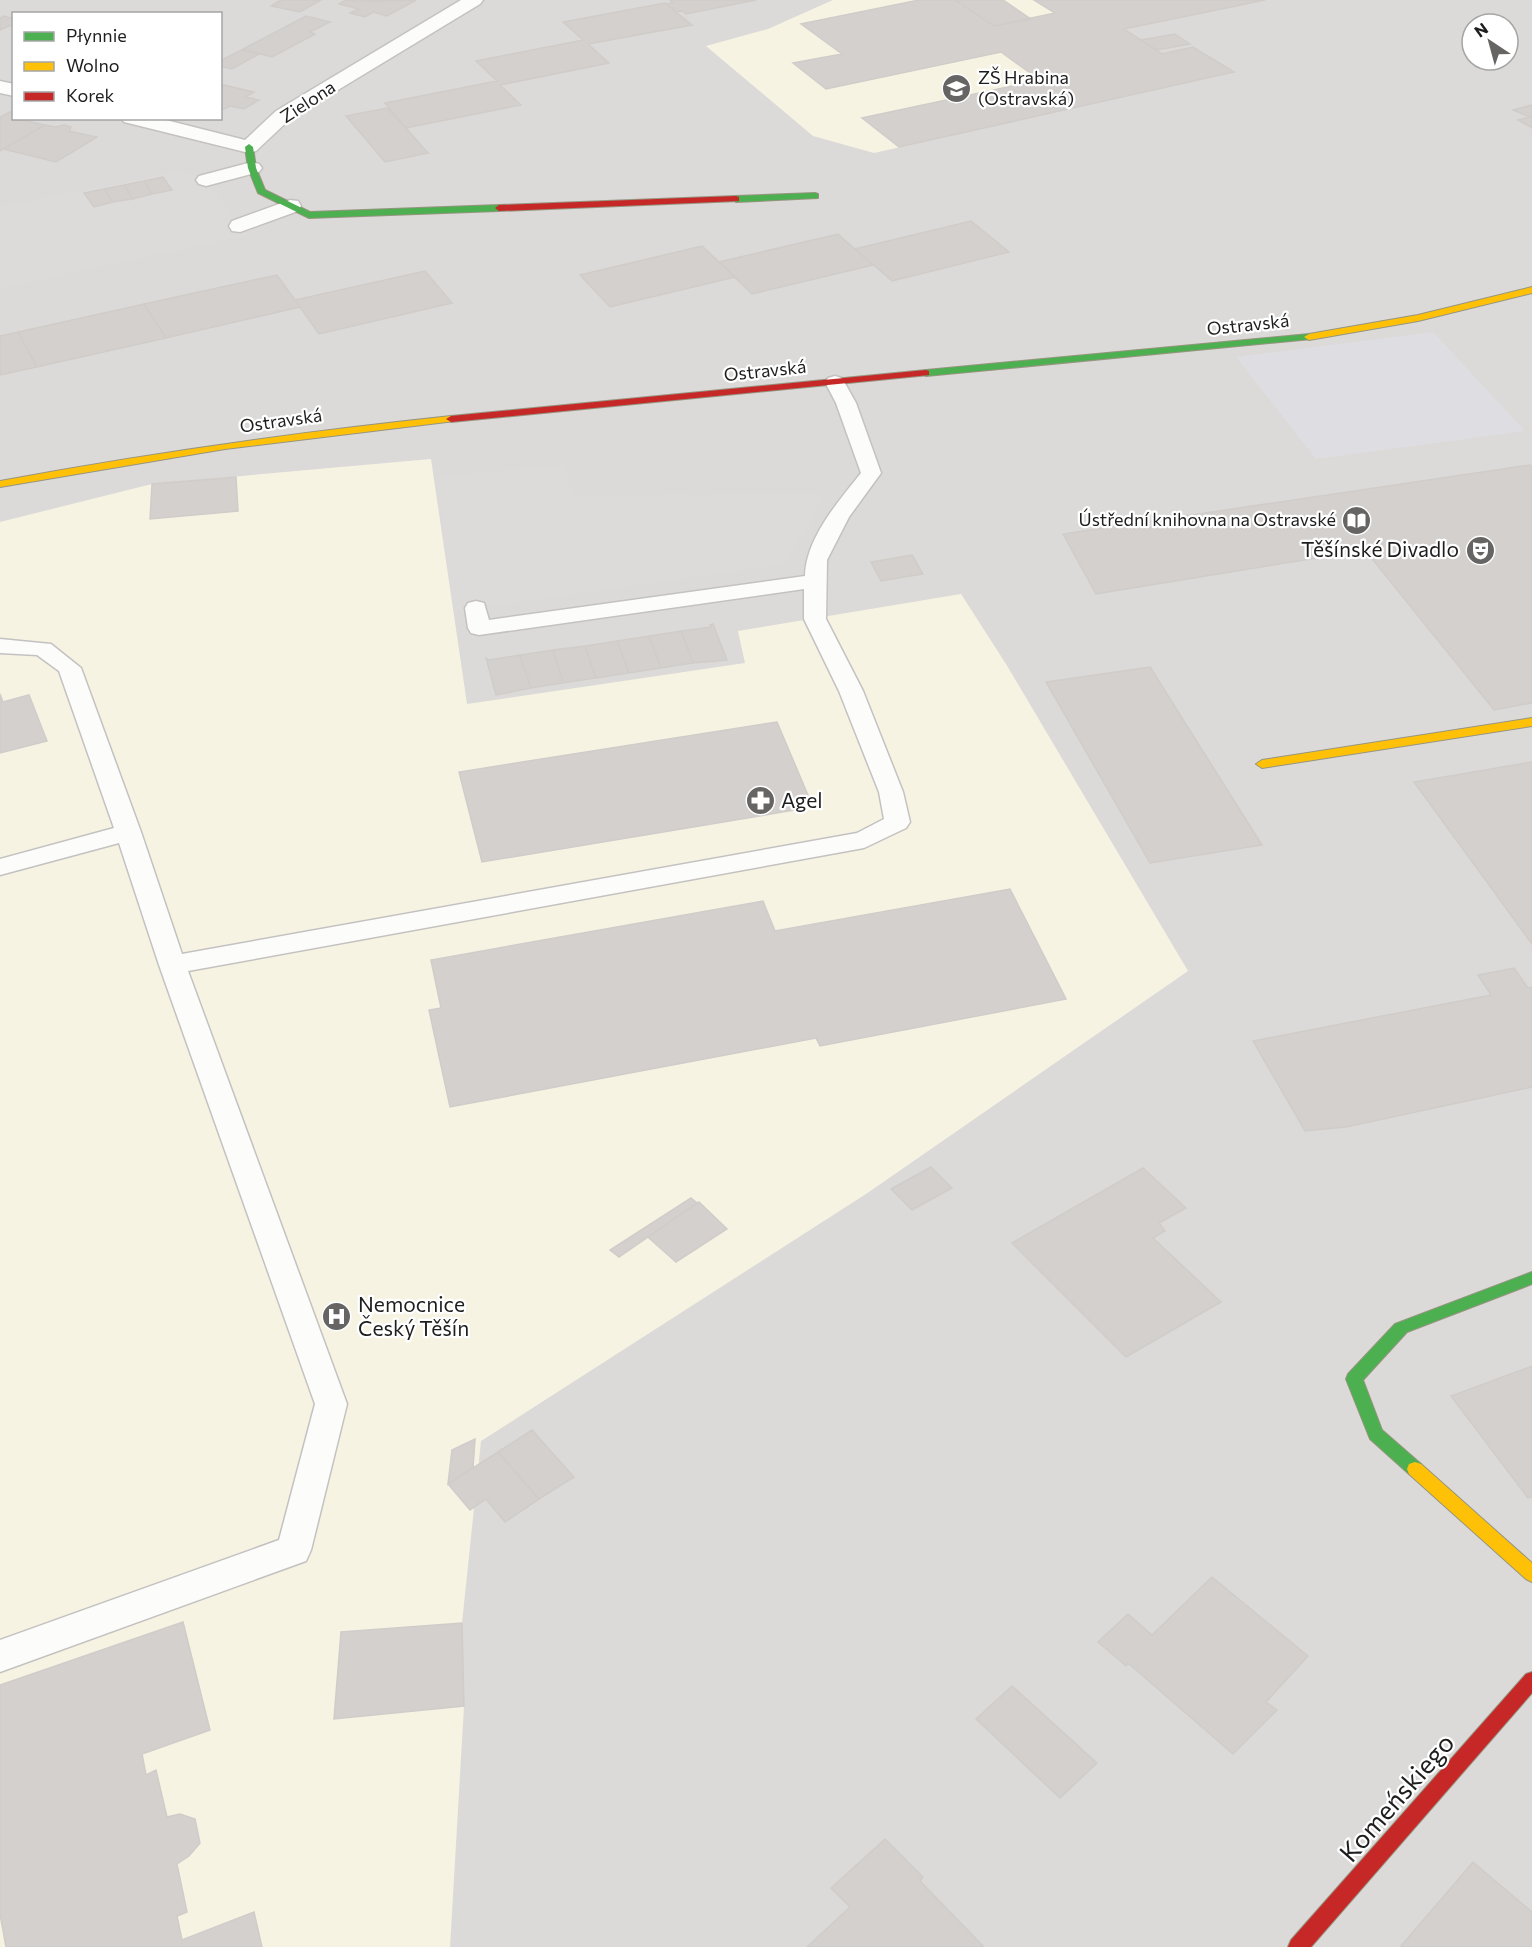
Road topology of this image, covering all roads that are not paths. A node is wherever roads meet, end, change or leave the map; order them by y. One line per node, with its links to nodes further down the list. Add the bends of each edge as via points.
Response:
1 (474, 0): 3 (street, Zielona, via 283,115)
2 (139, 120): 3 (street)
3 (249, 147): 4 (street)
4 (252, 168): 5 (street); 7 (street, via 261,191)
5 (207, 180)
6 (815, 196): 7 (street, via 309,215)
7 (290, 206): 8 (street)
8 (240, 226)
9 (1532, 290): 10 (street, Ostravská, via 1418,318 1316,336)
10 (835, 382): 11 (street, Ostravská, via 359,428 107,463); 12 (lane, via 871,473 839,516 816,560)
11 (0, 484)
12 (816, 581): 13 (lane, via 479,628); 19 (lane, via 815,619 850,691 891,792 897,822 864,840)
13 (476, 608)
14 (0, 646): 17 (lane, via 43,649 69,668)
15 (1532, 722): 16 (street)
16 (1262, 764)
17 (128, 832): 18 (lane); 19 (lane)
18 (0, 867)
19 (172, 965): 22 (lane, via 331,1404 294,1550)
20 (1532, 1278): 21 (street, via 1401,1328 1354,1379 1376,1434)
21 (1532, 1574)
22 (0, 1656)
23 (1532, 1680): 24 (street, Komeńskiego)
24 (1298, 1947)

